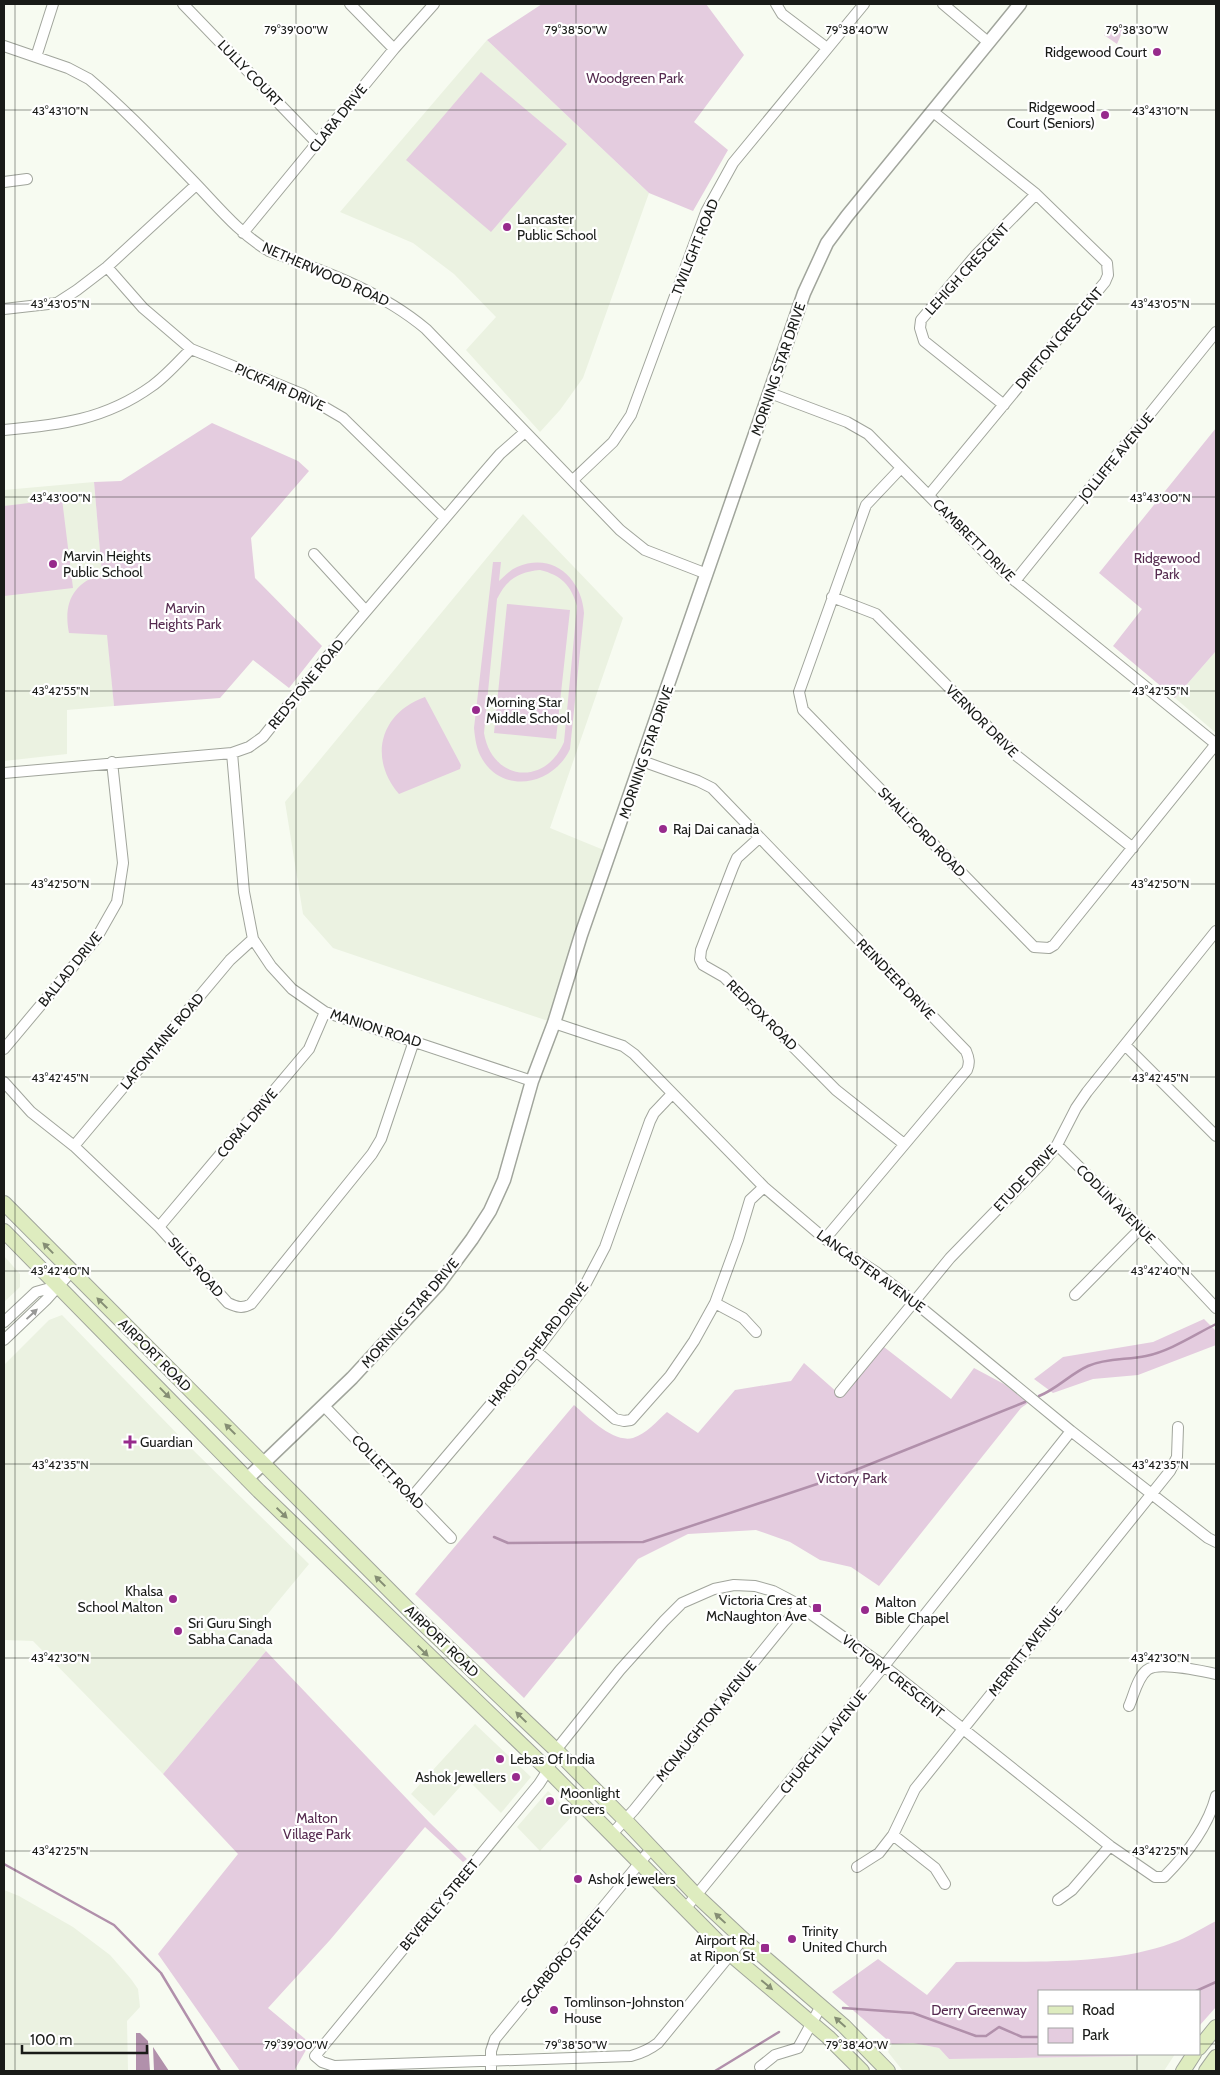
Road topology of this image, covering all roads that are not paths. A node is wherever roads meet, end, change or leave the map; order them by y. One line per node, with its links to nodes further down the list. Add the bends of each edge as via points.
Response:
1 (54, 4): 13 (street)
2 (183, 4): 15 (street, LULLY COURT)
3 (350, 4): 12 (street)
4 (434, 4): 12 (street, CLARA DRIVE)
5 (776, 4): 11 (street, via 782,14)
6 (864, 4): 11 (street, TWILIGHT ROAD)
7 (943, 4): 9 (street)
8 (1020, 4): 9 (street, MORNING STAR DRIVE)
9 (988, 42): 14 (street, MORNING STAR DRIVE)
10 (4, 46): 13 (street, NETHERWOOD ROAD)
11 (827, 48): 30 (street, TWILIGHT ROAD, via 734,163 706,212 632,415 614,442)
12 (394, 49): 15 (street, CLARA DRIVE)
13 (36, 57): 18 (street, NETHERWOOD ROAD, via 89,79)
14 (932, 111): 19 (street, DRIFTON CRESCENT); 25 (street, MORNING STAR DRIVE, via 828,244 804,293)
15 (317, 143): 20 (street, CLARA DRIVE)
16 (27, 179): 17 (street)
17 (4, 182)
18 (196, 185): 20 (street, NETHERWOOD ROAD); 21 (street)
19 (1036, 194): 26 (street, DRIFTON CRESCENT, via 1107,263 1108,275); 26 (street, LEHIGH CRESCENT, via 975,256 921,320 924,341)
20 (243, 233): 28 (street, NETHERWOOD ROAD, via 269,251 378,295 396,306 426,329)
21 (107, 267): 22 (street, via 56,303); 24 (street, PICKFAIR DRIVE, via 143,308)
22 (4, 308)
23 (1216, 332): 35 (street, JOLLIFFE AVENUE)
24 (191, 349): 27 (street, via 153,386 109,410 62,424); 32 (street, PICKFAIR DRIVE, via 302,394 343,418)
25 (770, 393): 29 (street, CAMBRETT DRIVE, via 858,427); 34 (street, MORNING STAR DRIVE)
26 (1004, 405): 31 (street, DRIFTON CRESCENT)
27 (4, 430)
28 (525, 432): 30 (street, NETHERWOOD ROAD); 32 (street, REDSTONE ROAD, via 500,454)
29 (901, 468): 31 (street, CAMBRETT DRIVE); 36 (street, SHALLFORD ROAD, via 866,505)
30 (573, 480): 34 (street, NETHERWOOD ROAD, via 620,530 638,544)
31 (929, 495): 35 (street, CAMBRETT DRIVE, via 990,560)
32 (445, 518): 37 (street, REDSTONE ROAD)
33 (314, 554): 37 (street)
34 (707, 574): 40 (street, MORNING STAR DRIVE)
35 (1015, 581): 38 (street, CAMBRETT DRIVE)
36 (832, 597): 44 (street, VERNOR DRIVE, via 876,614 1021,760); 44 (street, SHALLFORD ROAD, via 799,692 804,710 1034,947 1054,945)
37 (366, 611): 39 (street, REDSTONE ROAD, via 263,737)
38 (1216, 744): 44 (street, SHALLFORD ROAD)
39 (232, 753): 41 (street, REDSTONE ROAD); 46 (street, MANION ROAD, via 244,892)
40 (642, 761): 43 (street, REINDEER DRIVE, via 712,788); 48 (street, MORNING STAR DRIVE)
41 (112, 762): 42 (street, REDSTONE ROAD); 51 (street, BALLAD DRIVE, via 123,863 117,902 96,939)
42 (4, 773)
43 (759, 838): 56 (street, REINDEER DRIVE, via 966,1051 967,1070); 56 (street, REDFOX ROAD, via 737,858 733,867 700,950 703,965 724,977 836,1090)
44 (1133, 848)
45 (1216, 931): 50 (street, ETUDE DRIVE)
46 (253, 939): 47 (street, MANION ROAD, via 292,989); 58 (street, LAFONTAINE ROAD, via 230,960)
47 (325, 1012): 49 (street, MANION ROAD); 61 (street, CORAL DRIVE, via 309,1049)
48 (554, 1023): 52 (street, MORNING STAR DRIVE); 54 (street, LANCASTER AVENUE, via 623,1046)
49 (414, 1041): 52 (street, MANION ROAD); 61 (street, SILLS ROAD, via 382,1139 251,1304 245,1308 228,1303)
50 (1126, 1045): 55 (street); 57 (street, ETUDE DRIVE, via 1087,1092)
51 (4, 1049)
52 (532, 1081): 76 (street, MORNING STAR DRIVE, via 504,1180 472,1240 438,1285)
53 (4, 1082): 58 (street, SILLS ROAD, via 31,1112)
54 (672, 1094): 59 (street, LANCASTER AVENUE); 74 (street, HAROLD SHEARD DRIVE, via 650,1121 595,1268)
55 (1214, 1130)
56 (904, 1144): 64 (street, REINDEER DRIVE)
57 (1057, 1145): 62 (street, CODLIN AVENUE); 68 (street, ETUDE DRIVE)
58 (74, 1146): 61 (street, SILLS ROAD)
59 (764, 1187): 64 (street, LANCASTER AVENUE); 69 (street, via 750,1200 746,1209)
60 (4, 1203): 65 (main road, AIRPORT ROAD, one-way to 60)
61 (159, 1227)
62 (1141, 1228): 67 (street); 70 (street, CODLIN AVENUE)
63 (4, 1230): 66 (main road, AIRPORT ROAD)
64 (825, 1239): 68 (street, LANCASTER AVENUE)
65 (71, 1272): 66 (street); 79 (main road, AIRPORT ROAD, one-way to 65)
66 (58, 1286): 71 (street, via 36,1292); 73 (street, one-way to 66); 80 (main road, AIRPORT ROAD, one-way to 80)
67 (1075, 1295)
68 (913, 1301): 75 (street, ETUDE DRIVE); 78 (street, LANCASTER AVENUE)
69 (715, 1303): 72 (street, via 743,1318); 74 (street, via 670,1376 631,1420 624,1422 615,1419)
70 (1216, 1308)
71 (4, 1322)
72 (756, 1332)
73 (4, 1340)
74 (536, 1351): 82 (street, HAROLD SHEARD DRIVE)
75 (840, 1392)
76 (324, 1406): 79 (street, MORNING STAR DRIVE); 82 (street, COLLETT ROAD)
77 (1178, 1428): 81 (street, MERRITT AVENUE, via 1178,1457)
78 (1071, 1431): 81 (street, LANCASTER AVENUE); 90 (street, CHURCHILL AVENUE)
79 (264, 1463): 80 (street, MORNING STAR DRIVE); 85 (main road, AIRPORT ROAD)
80 (247, 1479): 86 (main road, AIRPORT ROAD, one-way to 86)
81 (1151, 1493): 84 (street, LANCASTER AVENUE); 93 (street, MERRITT AVENUE)
82 (412, 1497): 83 (street, COLLETT ROAD)
83 (452, 1538)
84 (1216, 1542)
85 (346, 1546): 86 (main road); 88 (main road, AIRPORT ROAD, one-way to 85)
86 (332, 1562): 89 (main road, AIRPORT ROAD)
87 (800, 1605): 90 (street, VICTORY CRESCENT); 94 (street, VICTORY CRESCENT, via 773,1590 734,1585 714,1589 682,1603 620,1670); 97 (street, MCNAUGHTON AVENUE)
88 (414, 1615): 89 (main road); 94 (main road, AIRPORT ROAD, one-way to 88)
89 (404, 1633): 95 (main road, AIRPORT ROAD, one-way to 95)
90 (884, 1666): 93 (street, VICTORY CRESCENT); 105 (street, CHURCHILL AVENUE)
91 (1216, 1674): 92 (street, via 1164,1666 1148,1670 1141,1677)
92 (1129, 1706)
93 (963, 1730): 99 (street, MERRITT AVENUE, via 915,1788); 100 (street, VICTORY CRESCENT)
94 (556, 1750): 95 (street, BEVERLEY STREET); 97 (main road, AIRPORT ROAD)
95 (548, 1770): 98 (main road, AIRPORT ROAD); 116 (street, BEVERLEY STREET, via 315,2056 334,2066)
96 (1216, 1796): 100 (street, VICTORY CRESCENT, via 1203,1830 1164,1877 1155,1877)
97 (625, 1820): 98 (street, MCNAUGHTON AVENUE); 101 (main road, AIRPORT ROAD)
98 (611, 1835): 102 (main road, AIRPORT ROAD)
99 (893, 1835): 103 (street, MERRITT AVENUE, via 879,1853); 104 (street, via 935,1868)
100 (1110, 1846): 106 (street, via 1072,1890)
101 (651, 1849): 102 (street, SCARBORO STREET); 105 (main road, AIRPORT ROAD)
102 (641, 1863): 107 (main road, AIRPORT ROAD); 116 (street, SCARBORO STREET, via 495,2039)
103 (857, 1867)
104 (945, 1884)
105 (697, 1896): 107 (street, CHURCHILL AVENUE); 108 (main road, AIRPORT ROAD, one-way to 105)
106 (1058, 1900)
107 (685, 1909): 109 (main road, AIRPORT ROAD)
108 (743, 1939): 109 (street); 110 (main road, AIRPORT ROAD)
109 (730, 1954): 111 (main road, AIRPORT ROAD, one-way to 111); 116 (street, via 658,2043 642,2053)
110 (821, 2006): 111 (street); 120 (main road, AIRPORT ROAD, one-way to 110)
111 (812, 2024): 117 (street, via 798,2048 775,2055); 119 (main road, AIRPORT ROAD)
112 (1216, 2027): 113 (main road)
113 (1200, 2047)
114 (1193, 2055): 121 (main road)
115 (1216, 2057): 122 (main road)
116 (490, 2060): 118 (street, SCARBORO STREET)
117 (760, 2067)
118 (491, 2071)
119 (862, 2071)
120 (888, 2071)
121 (1183, 2071)
122 (1206, 2071)

